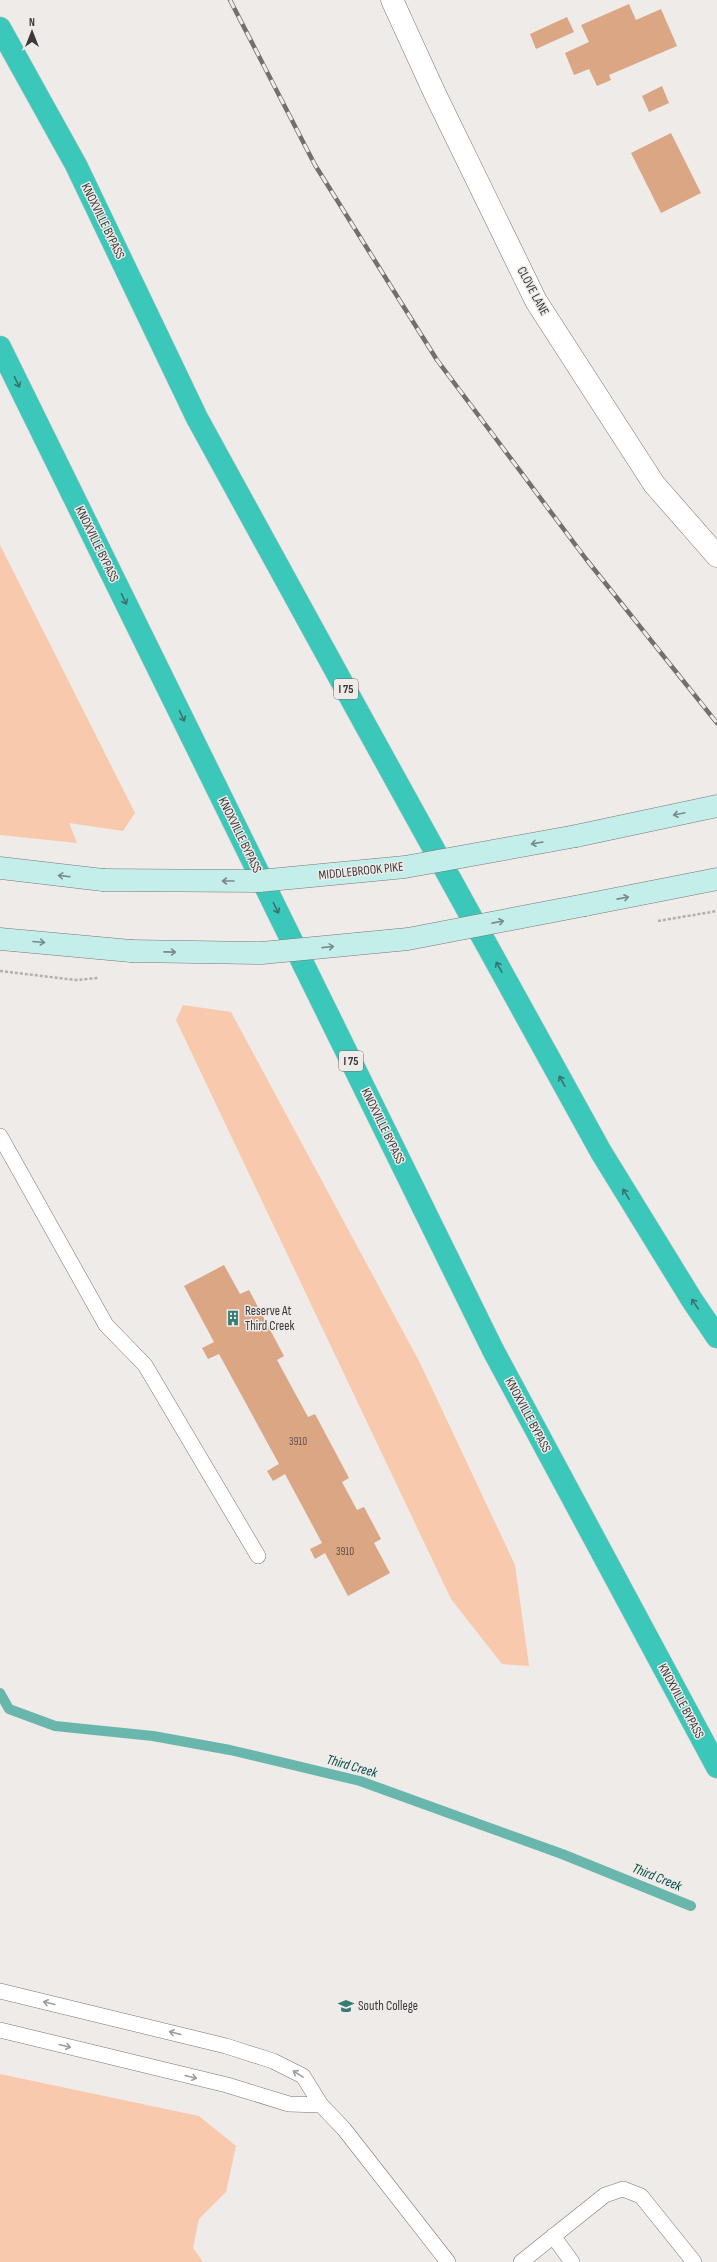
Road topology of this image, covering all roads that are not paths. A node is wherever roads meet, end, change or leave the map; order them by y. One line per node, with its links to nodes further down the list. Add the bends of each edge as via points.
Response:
1 (392, 0): 4 (street, CLOVE LANE, via 536,301 654,484)
2 (0, 28): 10 (highway, KNOXVILLE BYPASS / I 75, one-way to 2, via 601,1152 361,717 198,418 76,165)
3 (0, 347): 12 (highway, KNOXVILLE BYPASS / I 75, one-way to 12, via 493,1350)
4 (717, 556)
5 (717, 806): 6 (main road, MIDDLEBROOK PIKE, one-way to 6, bridge, via 576,836 404,867 260,881 103,880)
6 (0, 868)
7 (717, 879): 8 (main road, one-way to 7, bridge, via 131,951 262,953 400,940)
8 (0, 939)
9 (0, 1136): 11 (lane, via 106,1324 145,1365)
10 (717, 1337)
11 (258, 1556)
12 (717, 1767)
13 (0, 1991): 15 (lane, one-way to 13, via 303,2076 273,2061 226,2046)
14 (0, 2030): 15 (lane, one-way to 15, via 227,2085 289,2104)
15 (321, 2105): 17 (lane, via 344,2129)
16 (553, 2236): 18 (lane); 19 (lane); 20 (lane, via 605,2195 622,2188 641,2196)
17 (448, 2262)
18 (521, 2262)
19 (572, 2262)
20 (694, 2262)

